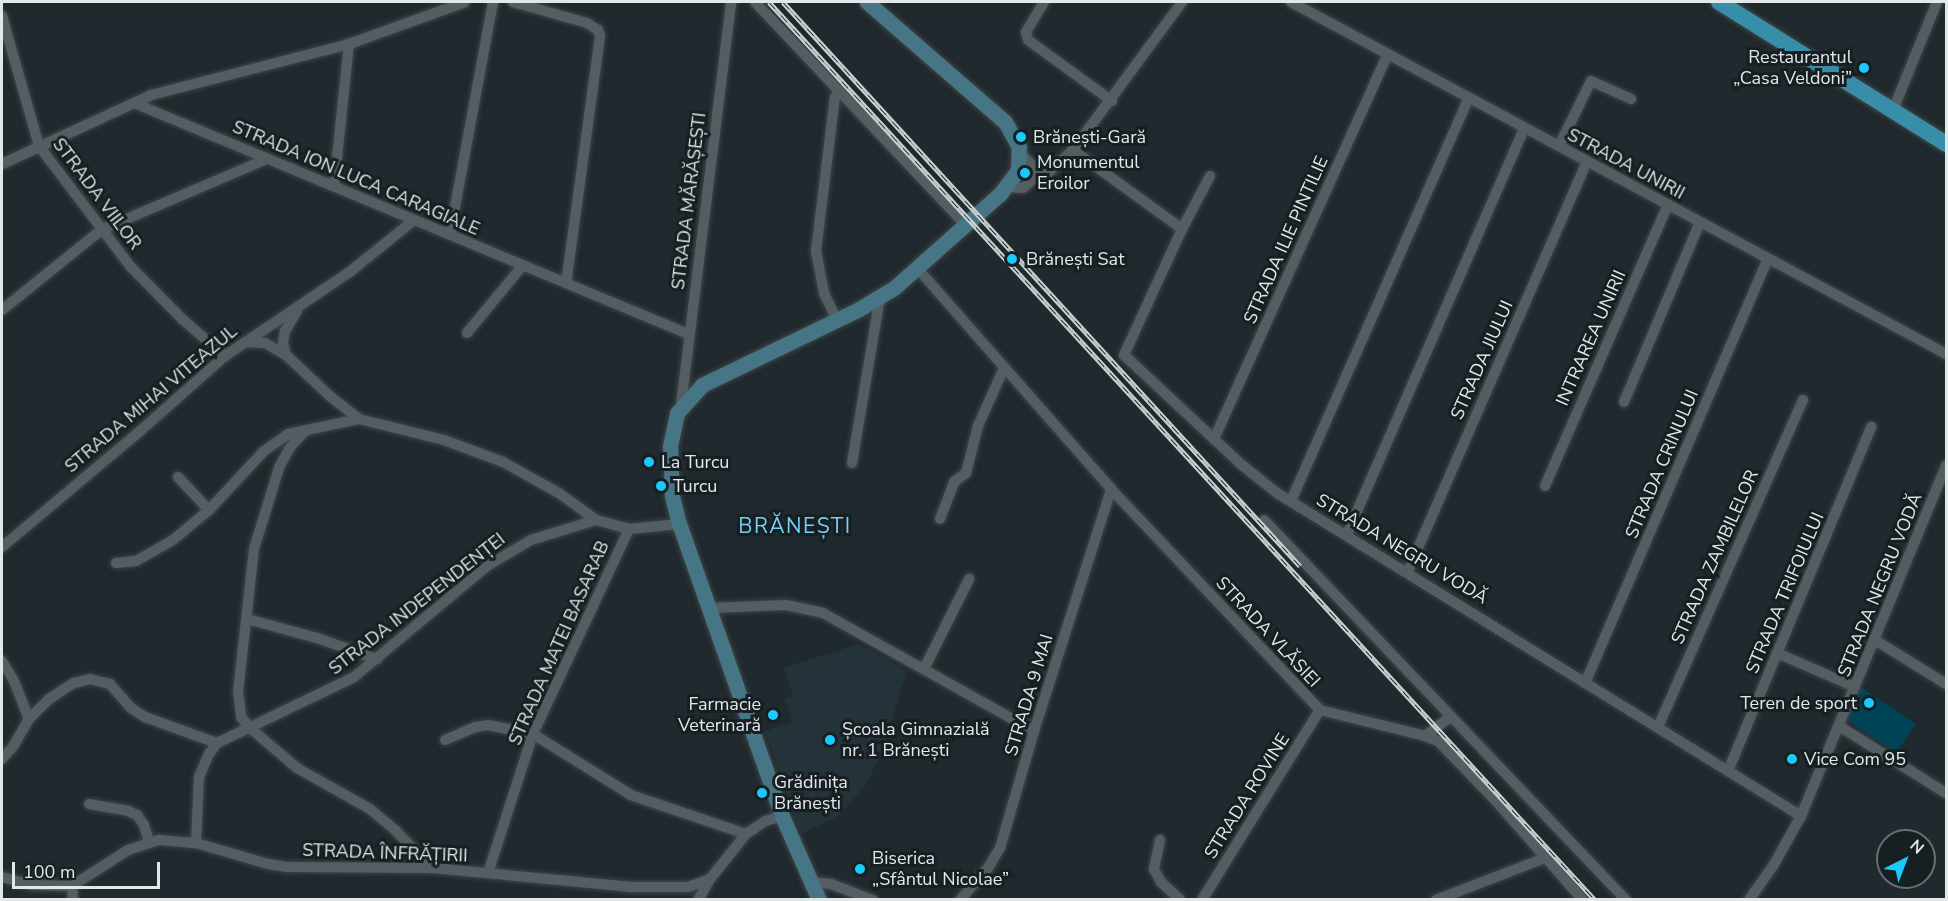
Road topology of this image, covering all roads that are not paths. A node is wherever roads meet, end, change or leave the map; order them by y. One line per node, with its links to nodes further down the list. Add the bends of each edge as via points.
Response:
1 (465, 2): 13 (street)
2 (493, 2): 40 (street)
3 (516, 2): 44 (street, via 594,26 600,36)
4 (731, 2): 50 (street, STRADA MĂRĂȘEȘTI)
5 (755, 2): 15 (street)
6 (867, 2): 26 (main road, via 999,117 1015,138)
7 (1044, 2): 18 (street, via 1026,32 1028,40)
8 (1182, 2): 18 (street)
9 (1291, 2): 14 (street, STRADA UNIRII)
10 (1719, 2): 20 (main road)
11 (1937, 2): 20 (street)
12 (2, 16): 23 (street, STRADA VIILOR)
13 (349, 44): 19 (street, via 178,86); 32 (street)
14 (1388, 54): 16 (street, STRADA UNIRII); 62 (street, STRADA ILIE PINTILIE)
15 (840, 91): 37 (street); 48 (street, via 816,251 824,293)
16 (1469, 98): 21 (street, STRADA UNIRII); 68 (street)
17 (1631, 99): 24 (street, via 1591,81)
18 (1112, 101): 25 (street)
19 (134, 103): 23 (street); 27 (street, STRADA ION LUCA CARAGIALE)
20 (1893, 110): 22 (main road)
21 (1524, 128): 24 (street, STRADA UNIRII); 75 (street)
22 (1947, 144)
23 (39, 146): 29 (street); 39 (street, STRADA VIILOR)
24 (1559, 146): 28 (street, STRADA UNIRII)
25 (1073, 150): 30 (street, via 1048,172); 38 (street)
26 (1020, 153): 30 (street); 33 (main road, via 1018,170)
27 (267, 159): 32 (street, STRADA ION LUCA CARAGIALE); 39 (street)
28 (1587, 161): 34 (street, STRADA UNIRII); 78 (street, STRADA JIULUI)
29 (2, 164)
30 (1037, 176): 33 (street, via 1023,188)
31 (1210, 176): 38 (street, STRADA NEGRU VODĂ)
32 (334, 186): 35 (street, STRADA ION LUCA CARAGIALE)
33 (1007, 187): 37 (main road)
34 (1668, 205): 36 (street, STRADA UNIRII); 66 (street, INTRAREA UNIRII)
35 (414, 220): 40 (street, STRADA ION LUCA CARAGIALE); 46 (street, STRADA MIHAI VITEAZUL)
36 (1700, 222): 41 (street, STRADA UNIRII); 57 (street)
37 (966, 225): 43 (main road)
38 (1182, 229): 62 (street, STRADA NEGRU VODĂ, via 1124,355)
39 (101, 230): 47 (street); 54 (street, STRADA VIILOR, via 153,292)
40 (450, 234): 42 (street, STRADA ION LUCA CARAGIALE)
41 (1768, 259): 52 (street, STRADA UNIRII); 87 (street, STRADA CRINULUI)
42 (523, 266): 44 (street, STRADA ION LUCA CARAGIALE); 49 (street)
43 (918, 269): 45 (main road); 55 (street, STRADA VLĂSIEI)
44 (566, 283): 50 (street, STRADA ION LUCA CARAGIALE)
45 (880, 297): 48 (main road); 63 (street)
46 (302, 304): 51 (street, STRADA MIHAI VITEAZUL); 53 (street, via 285,331)
47 (2, 308)
48 (837, 320): 58 (main road, via 710,380)
49 (467, 333)
50 (688, 334): 58 (street, STRADA MĂRĂȘEȘTI)
51 (242, 342): 53 (street, via 265,343); 54 (street, STRADA MIHAI VITEAZUL)
52 (1947, 354)
53 (286, 355): 59 (street)
54 (225, 356): 76 (street, STRADA MIHAI VITEAZUL)
55 (1004, 368): 67 (street, STRADA VLĂSIEI); 70 (street, via 978,426 966,473 954,482)
56 (1803, 400): 95 (street, STRADA ZAMBILELOR)
57 (1624, 402)
58 (681, 405): 73 (main road, via 673,423 670,447 672,495)
59 (359, 419): 61 (street); 71 (street, via 444,440 503,462 559,493)
60 (1871, 427): 83 (street, STRADA TRIFOIULUI)
61 (306, 430): 69 (street, via 288,434 270,446); 81 (street, via 291,446 271,487 254,549)
62 (1214, 439): 68 (street, STRADA NEGRU VODĂ, via 1260,480)
63 (852, 464)
64 (1947, 466): 82 (street, STRADA NEGRU VODĂ)
65 (178, 477): 69 (street)
66 (1545, 486)
67 (1111, 489): 90 (street, STRADA VLĂSIEI); 96 (street, STRADA 9 MAI)
68 (1291, 501): 75 (street, STRADA NEGRU VODĂ)
69 (209, 510): 77 (street, via 156,551 136,561)
70 (940, 519)
71 (596, 520): 74 (street); 84 (street, STRADA INDEPENDENȚEI, via 531,540 502,556)
72 (1264, 520): 91 (street)
73 (679, 524): 74 (street); 80 (main road)
74 (629, 529): 97 (street, STRADA MATEI BASARAB)
75 (1347, 534): 78 (street, STRADA NEGRU VODĂ)
76 (2, 547)
77 (116, 563)
78 (1408, 571): 87 (street, STRADA NEGRU VODĂ)
79 (969, 579): 86 (street)
80 (709, 608): 86 (street, via 810,608); 105 (main road)
81 (247, 619): 84 (street); 94 (street, via 238,691 241,717)
82 (1875, 640): 88 (street); 89 (street, STRADA NEGRU VODĂ)
83 (1777, 653): 89 (street); 102 (street, STRADA TRIFOIULUI)
84 (377, 659): 94 (street, STRADA INDEPENDENȚEI, via 331,690)
85 (2, 661): 92 (street)
86 (924, 669): 96 (street)
87 (1586, 681): 95 (street, STRADA NEGRU VODĂ)
88 (1947, 684)
89 (1855, 687): 93 (street, STRADA NEGRU VODĂ)
90 (1320, 710): 98 (street, STRADA VLĂSIEI); 118 (street, STRADA ROVINE)
91 (1450, 717): 98 (street); 127 (street)
92 (29, 719): 100 (street, via 67,687 90,679 100,680 110,684 131,708 145,717); 101 (street)
93 (1839, 726): 103 (street); 106 (street, STRADA NEGRU VODĂ)
94 (249, 727): 100 (street, STRADA INDEPENDENȚEI); 112 (street, via 297,768 370,809)
95 (1658, 727): 102 (street, STRADA NEGRU VODĂ)
96 (1034, 731): 123 (street, STRADA 9 MAI, via 1000,848)
97 (533, 734): 99 (street, via 488,725); 107 (street, via 631,795); 113 (street, STRADA MATEI BASARAB)
98 (1425, 736): 111 (street, STRADA VLĂSIEI, via 1443,746)
99 (445, 740)
100 (217, 743): 110 (street, via 199,777)
101 (2, 759)
102 (1728, 771): 106 (street, STRADA NEGRU VODĂ)
103 (1947, 793)
104 (89, 804): 109 (street, via 137,815)
105 (783, 816): 107 (street, via 765,821); 116 (main road)
106 (1801, 816): 128 (street, STRADA NEGRU VODĂ)
107 (746, 834): 115 (street)
108 (1160, 840): 124 (street, via 1154,869)
109 (149, 841): 110 (street, STRADA ÎNFRĂȚIRII); 117 (street, STRADA ÎNFRĂȚIRII)
110 (196, 843): 112 (street, STRADA ÎNFRĂȚIRII, via 288,867)
111 (1545, 858): 125 (street); 126 (street, STRADA VLĂSIEI)
112 (432, 868): 113 (street, STRADA ÎNFRĂȚIRII)
113 (488, 873): 115 (street, STRADA ÎNFRĂȚIRII, via 632,886 688,886)
114 (2, 877): 117 (street, via 32,885)
115 (710, 879): 120 (street)
116 (811, 882): 121 (main road); 122 (street, via 831,884)
117 (72, 886): 119 (street)
118 (1207, 898)
119 (73, 900)
120 (698, 900)
121 (819, 900)
122 (873, 900)
123 (960, 900)
124 (1180, 900)
125 (1436, 900)
126 (1583, 900)
127 (1626, 900)
128 (1749, 900)

